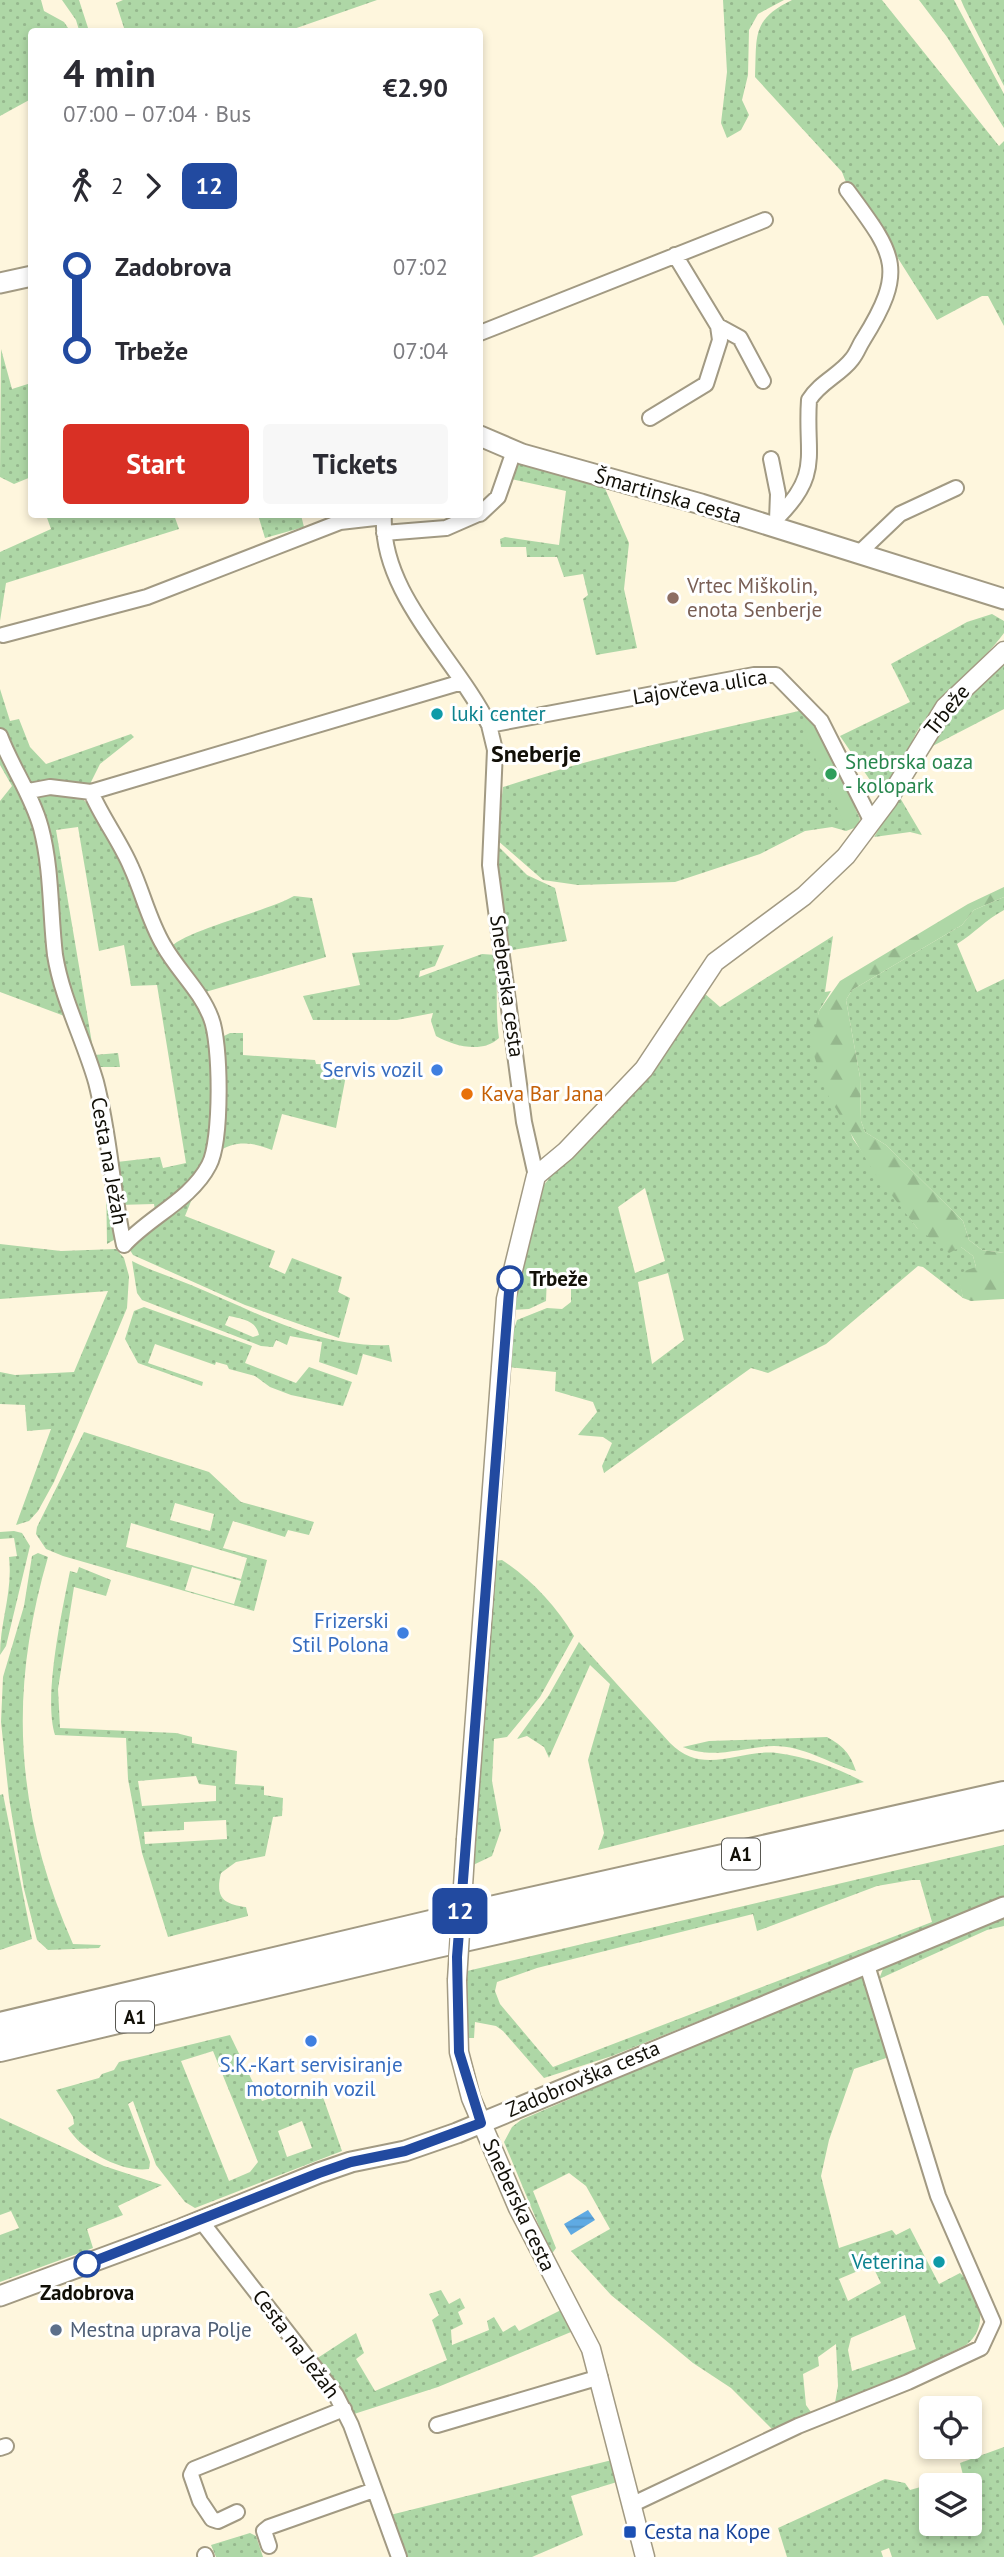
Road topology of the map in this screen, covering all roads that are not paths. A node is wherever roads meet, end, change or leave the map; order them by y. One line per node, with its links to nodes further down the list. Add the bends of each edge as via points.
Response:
1 (847, 190): 18 (street, via 885,246 891,268 888,296 853,358 810,400 808,476)
2 (765, 220): 3 (street)
3 (675, 255): 6 (street); 7 (street)
4 (28, 277): 5 (main road)
5 (0, 283)
6 (718, 327): 8 (street, via 740,338); 9 (street, via 720,340 706,384)
7 (483, 332)
8 (763, 381)
9 (650, 418)
10 (483, 437): 11 (main road, Šmartinska cesta)
11 (514, 452): 14 (street, via 498,497); 18 (main road, Šmartinska cesta)
12 (771, 459): 18 (street)
13 (956, 488): 20 (street, via 900,514)
14 (483, 510)
15 (369, 518): 22 (street, Sneberska cesta, via 340,522 147,597)
16 (384, 518): 19 (street, Sneberska cesta)
17 (470, 518): 19 (street, via 446,528)
18 (776, 522): 20 (main road, Šmartinska cesta)
19 (384, 533): 24 (street, Sneberska cesta, via 394,575)
20 (857, 555): 21 (main road, Šmartinska cesta)
21 (1004, 598)
22 (3, 635)
23 (1004, 651): 29 (street, Trbeže, via 945,707)
24 (462, 682): 25 (street, Sneberska cesta); 28 (street)
25 (489, 725): 29 (street, Lajovčeva ulica, via 754,675 776,675 821,721); 30 (street, Sneberska cesta, via 495,750 491,865 524,1122)
26 (0, 736): 27 (street, Cesta na Ježah)
27 (29, 791): 28 (street, via 50,787); 28 (street, Cesta na Ježah, via 51,887 55,957 96,1083 124,1245 184,1195 209,1165 218,1118 216,1033 202,1000 157,933 133,871)
28 (91, 792)
29 (872, 822): 30 (street, Trbeže, via 811,890 715,962 644,1069)
30 (536, 1176): 37 (street, Sneberska cesta, bridge, via 506,1299 457,1980 459,2052)
31 (1004, 1794): 35 (highway, A1)
32 (1004, 1817): 36 (highway, A1)
33 (1004, 1907): 34 (main road, Zadobrovška cesta)
34 (866, 1962): 37 (main road, Zadobrovška cesta); 40 (street, via 938,2196)
35 (0, 2025)
36 (0, 2049)
37 (481, 2123): 38 (main road, Zadobrovška cesta, via 405,2151 319,2173); 41 (street, Sneberska cesta, via 534,2243 586,2339)
38 (201, 2221): 39 (main road, Zadobrovška cesta); 42 (street, Cesta na Ježah)
39 (0, 2296)
40 (998, 2320): 45 (street, via 981,2348 798,2426)
41 (600, 2378): 43 (street); 45 (street, Sneberska cesta)
42 (344, 2409): 44 (street, Cesta na Ježah); 46 (street, via 194,2469 192,2485 212,2519 218,2521)
43 (438, 2425)
44 (374, 2490): 47 (street, via 269,2527 264,2532); 48 (street, Cesta na Ježah)
45 (631, 2505): 49 (street, Sneberska cesta)
46 (237, 2512)
47 (269, 2546)
48 (399, 2557)
49 (646, 2557)

